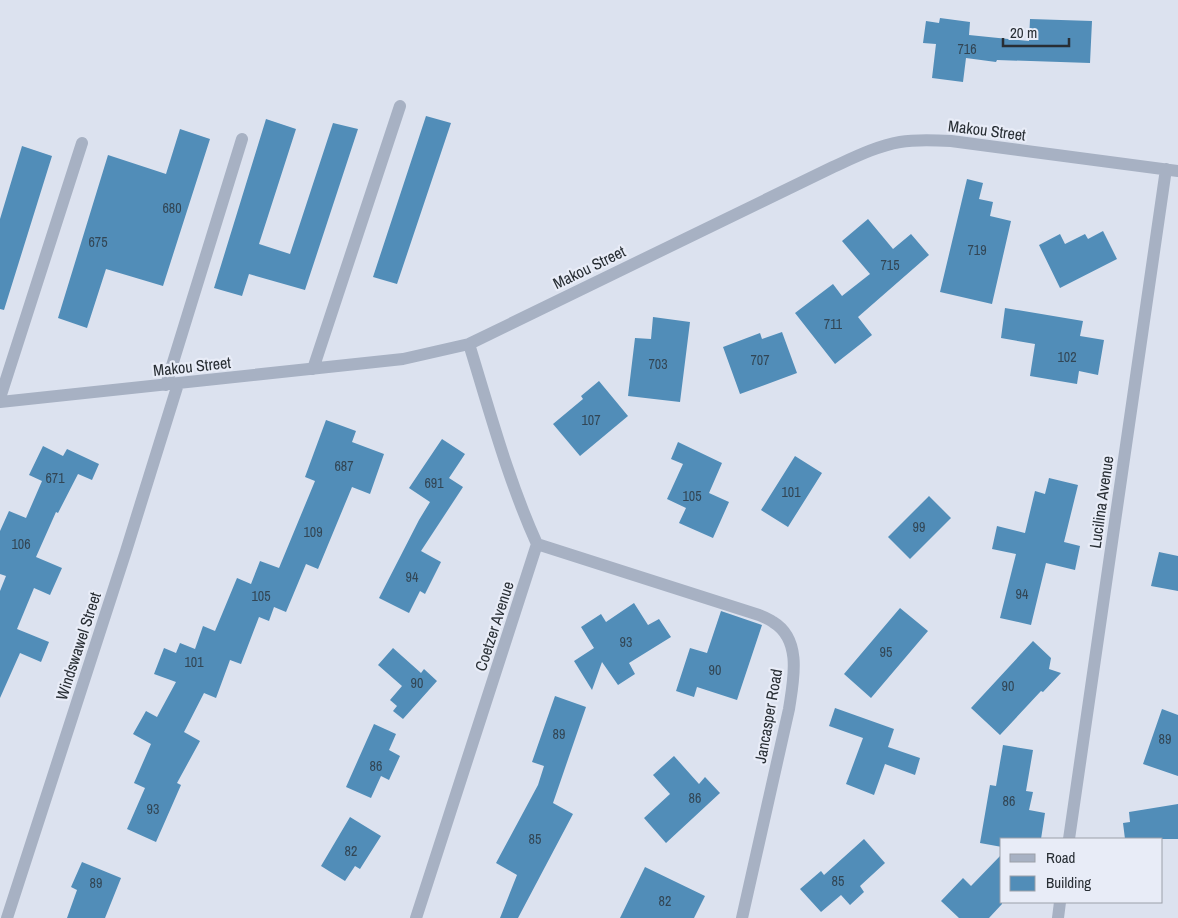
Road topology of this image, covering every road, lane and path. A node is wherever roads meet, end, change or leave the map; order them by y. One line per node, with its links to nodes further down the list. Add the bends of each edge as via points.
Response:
1 (400, 106): 6 (street)
2 (242, 139): 7 (street, Windswawel Street)
3 (82, 143): 8 (street)
4 (1172, 170): 5 (street, Makou Street, via 951,141 921,140 883,146 833,167); 11 (street, Lucilina Avenue)
5 (469, 344): 6 (street, Makou Street, via 403,359); 10 (street, via 505,464)
6 (312, 369): 7 (street, Makou Street)
7 (172, 384): 9 (street, Makou Street); 13 (street, Windswawel Street, via 126,551)
8 (0, 398)
9 (0, 402)
10 (537, 544): 14 (street, Coetzer Avenue); 15 (street, Jancasper Road, via 759,615 774,622 789,640 794,656 794,675 789,709)
11 (1069, 838)
12 (1060, 903): 16 (street)
13 (7, 918)
14 (416, 918)
15 (742, 918)
16 (1058, 918)

